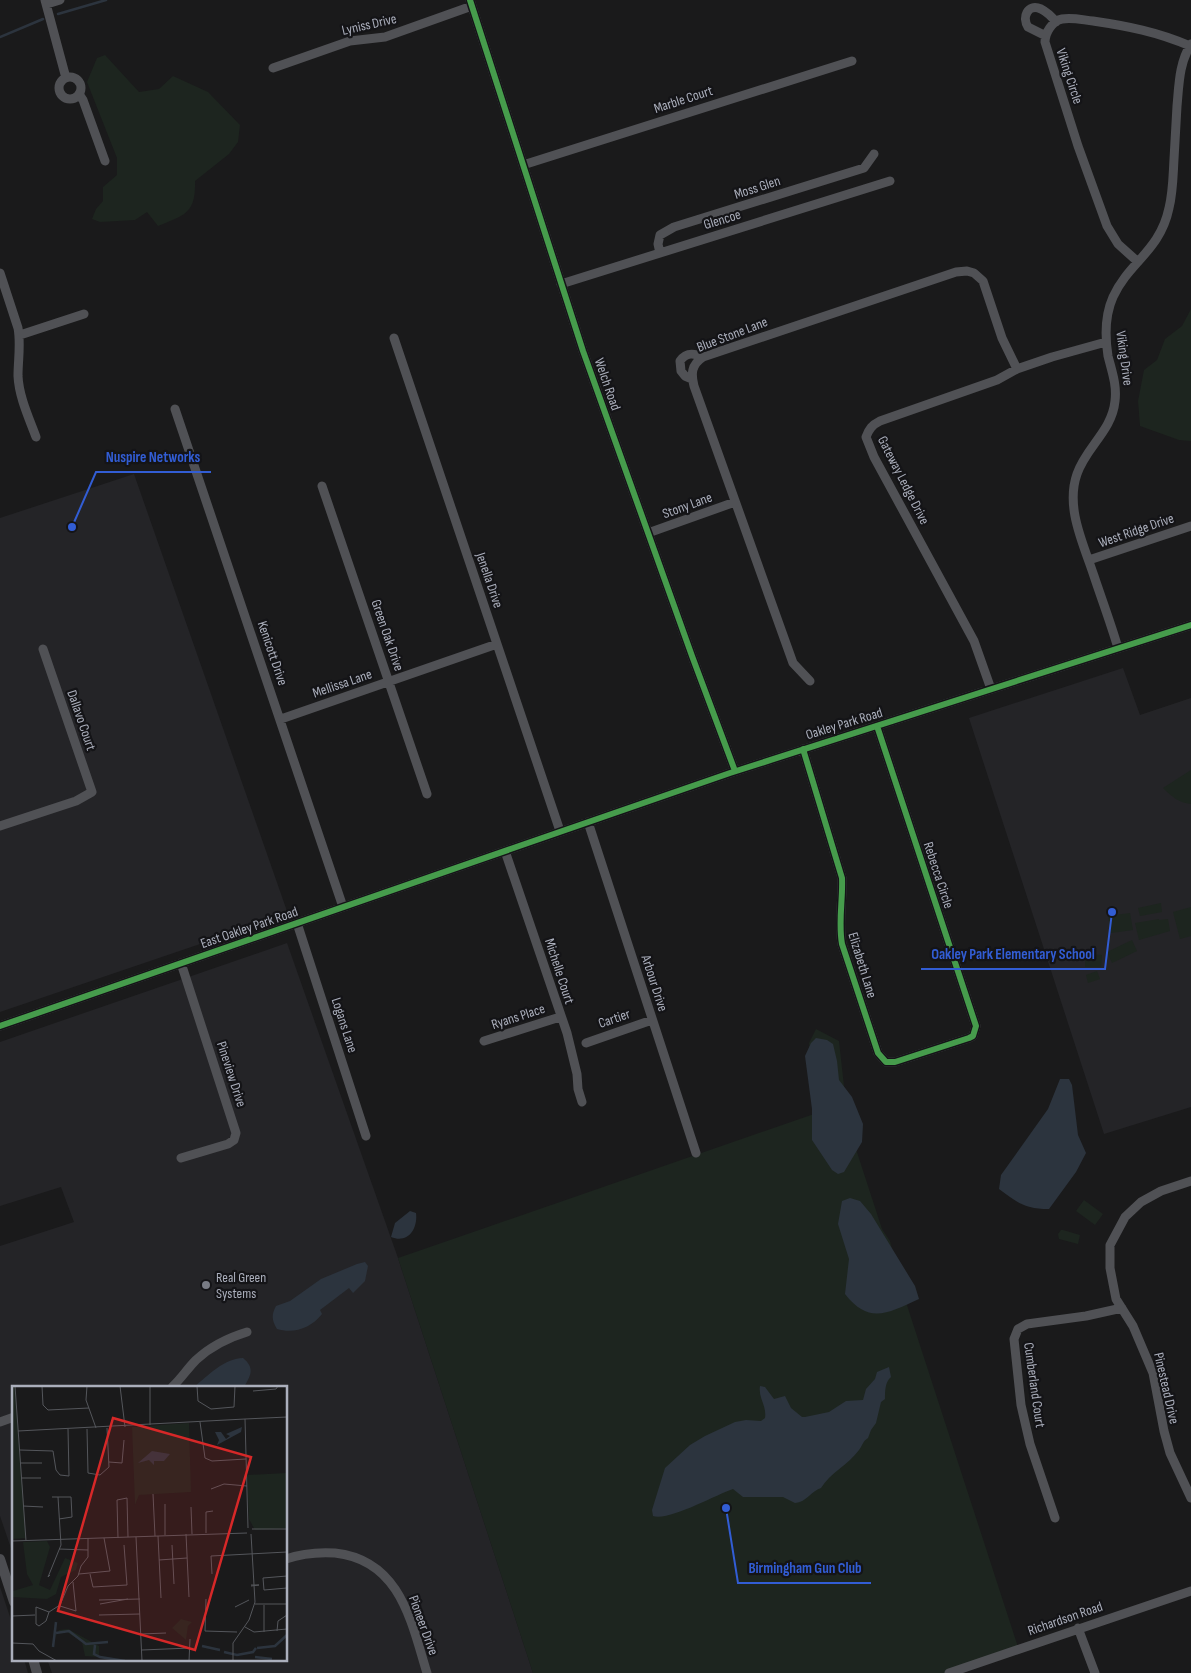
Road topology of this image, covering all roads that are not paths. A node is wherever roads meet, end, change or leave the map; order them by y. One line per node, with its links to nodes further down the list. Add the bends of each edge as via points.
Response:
1 (60, 0): 2 (street)
2 (46, 2): 9 (street)
3 (471, 3): 8 (street, Lyniss Drive, via 385,37 350,41); 13 (street, Welch Road)
4 (1056, 22): 5 (street, Viking Circle); 5 (street, via 1038,8 1026,12 1027,26); 6 (street, via 1076,19 1155,32)
5 (1046, 36): 16 (street, Viking Circle, via 1045,42 1107,226 1116,242)
6 (1190, 45): 16 (street, Viking Drive, via 1180,72 1169,211 1157,239)
7 (852, 61): 13 (street, Marble Court)
8 (272, 68)
9 (66, 78): 10 (street, via 73,77 78,81); 10 (street, via 59,85 61,94 70,99)
10 (79, 94): 12 (street)
11 (874, 154): 15 (street, Moss Glen, via 864,168 674,227 660,235)
12 (105, 161)
13 (523, 165): 18 (street, Welch Road)
14 (890, 181): 15 (street, Glencoe)
15 (660, 253): 18 (street, Glencoe)
16 (1138, 262): 22 (street, Viking Drive, via 1113,298 1106,322)
17 (0, 273): 20 (street)
18 (561, 284): 31 (street, Welch Road)
19 (84, 314): 20 (street)
20 (20, 335): 27 (street, via 18,376)
21 (394, 338): 34 (street, Jenella Drive)
22 (1106, 342): 24 (street, Gateway Ledge Drive); 32 (street, Viking Drive, via 1116,390 1113,412 1104,432 1080,466 1073,491 1075,515)
23 (703, 357): 24 (street, Blue Stone Lane, via 967,271 983,280 1002,338); 25 (street, Blue Stone Lane, via 693,368); 25 (street, via 688,354 680,361 682,374)
24 (1017, 369): 39 (street, Gateway Ledge Drive, via 997,380 880,420 868,430 866,437 974,640)
25 (692, 379): 29 (street)
26 (175, 409): 40 (street, Kenicott Drive)
27 (36, 437)
28 (322, 486): 38 (street, Green Oak Drive)
29 (735, 502): 31 (street, Stony Lane); 37 (street, via 793,663)
30 (1191, 526): 32 (street, West Ridge Drive)
31 (648, 534): 43 (street, Welch Road)
32 (1089, 560): 35 (street, Viking Drive)
33 (1191, 625): 35 (street, Oakley Park Road)
34 (497, 644): 38 (street, Mellissa Lane); 47 (street, Jenella Drive)
35 (1118, 648): 39 (street, Oakley Park Road)
36 (43, 649): 46 (street, Dallavo Court, via 92,792 76,801)
37 (810, 681)
38 (388, 682): 40 (street, Mellissa Lane); 44 (street, Green Oak Drive)
39 (991, 689): 41 (street, Oakley Park Road)
40 (281, 719): 49 (street, Kenicott Drive)
41 (877, 726): 42 (street, Oakley Park Road); 55 (street, Rebecca Circle)
42 (803, 749): 43 (street, Oakley Park Road); 55 (street, Elizabeth Lane, via 842,878 842,944 881,1058 895,1062 969,1038)
43 (735, 771): 45 (street, Oakley Park Road)
44 (427, 794)
45 (588, 822): 47 (street, Oakley Park Road); 53 (street, Arbour Drive)
46 (0, 826)
47 (560, 831): 48 (street, Oakley Park Road)
48 (506, 850): 49 (street, East Oakley Park Road); 52 (street, Michelle Court)
49 (343, 907): 50 (street, East Oakley Park Road)
50 (297, 923): 51 (street, East Oakley Park Road); 59 (street, Logans Lane)
51 (181, 963): 54 (street, East Oakley Park Road); 61 (street, Pineview Drive, via 236,1133 228,1144)
52 (560, 1017): 56 (street, Ryans Place); 58 (street, Michelle Court, via 573,1056)
53 (652, 1020): 57 (street, Cartier); 60 (street, Arbour Drive)
54 (0, 1026)
55 (975, 1032)
56 (484, 1041)
57 (586, 1043)
58 (582, 1102)
59 (366, 1136)
60 (696, 1153)
61 (181, 1158)
62 (1191, 1181): 63 (street, Pinestead Drive, via 1161,1191 1141,1202 1125,1217 1110,1245 1112,1281 1116,1299)
63 (1122, 1308): 68 (street, Pinestead Drive, via 1137,1333 1153,1373 1170,1453); 69 (street, Cumberland Court, via 1027,1324 1015,1334 1021,1405 1030,1444)
64 (247, 1332): 65 (street, via 209,1349)
65 (173, 1386)
66 (12, 1418): 67 (street)
67 (0, 1422)
68 (1191, 1498)
69 (1055, 1518)
70 (288, 1558): 77 (street, Pioneer Drive, via 321,1552 344,1554 363,1560 383,1573 404,1605)
71 (0, 1559): 73 (main road)
72 (1191, 1591): 74 (street, Richardson Road)
73 (12, 1596)
74 (1078, 1628): 78 (street, Richardson Road); 79 (street)
75 (32, 1660): 76 (main road)
76 (37, 1673)
77 (426, 1673)
78 (949, 1673)
79 (1095, 1673)

